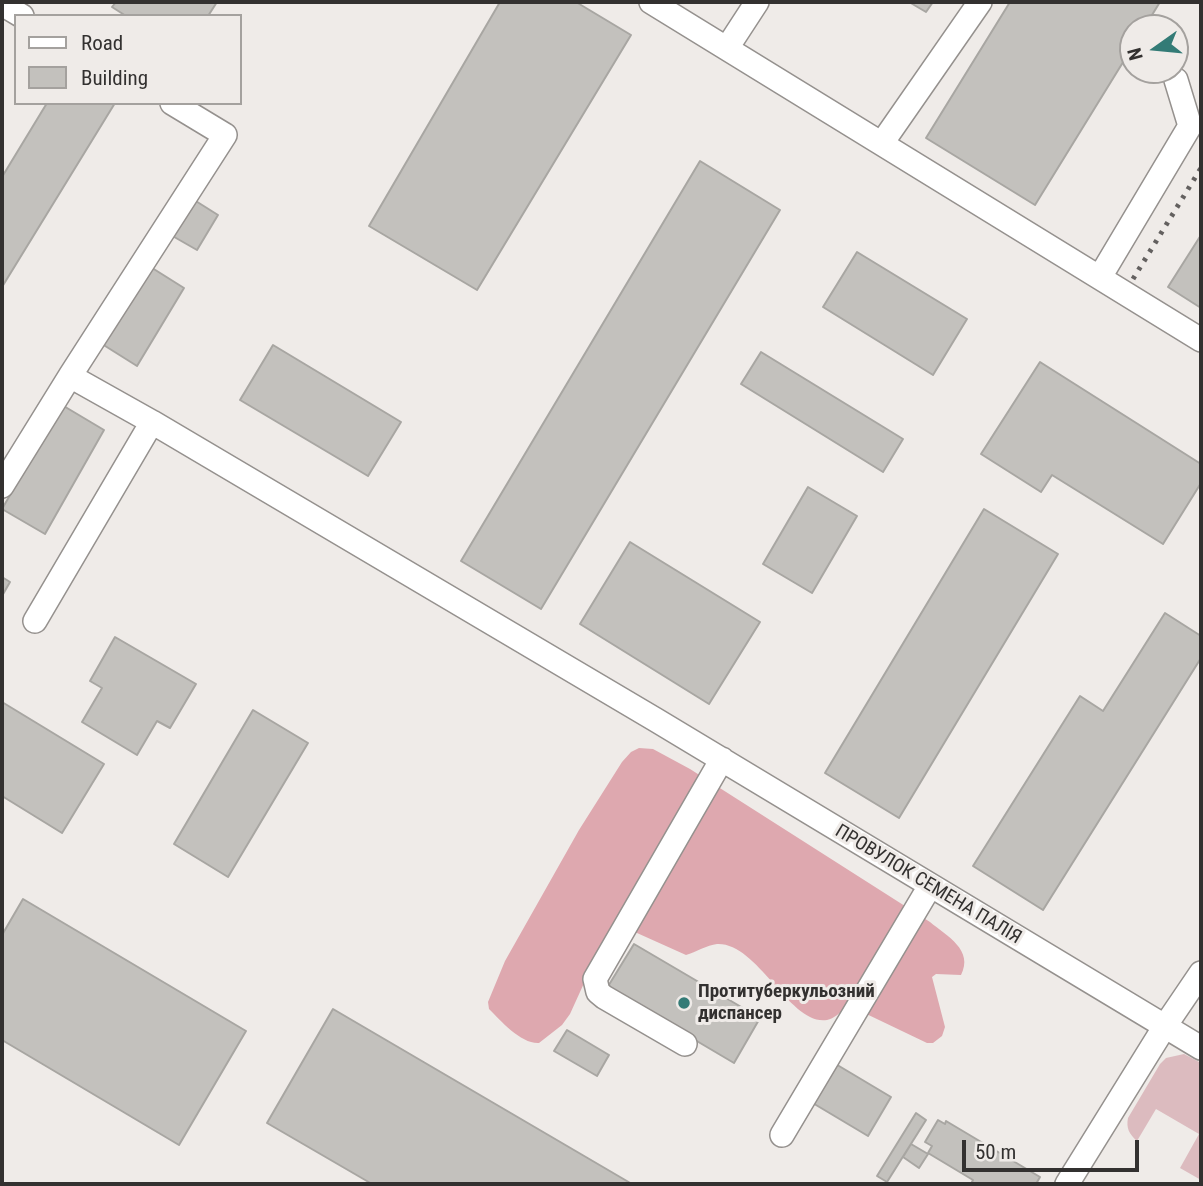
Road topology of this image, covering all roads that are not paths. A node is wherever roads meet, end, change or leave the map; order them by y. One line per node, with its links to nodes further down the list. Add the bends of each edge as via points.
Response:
1 (651, 2): 6 (street)
2 (757, 2): 6 (street)
3 (980, 2): 9 (street)
4 (2, 4): 5 (street)
5 (19, 14)
6 (727, 48): 9 (street)
7 (1177, 84): 10 (street, via 1191,126)
8 (175, 105): 12 (street, via 225,135)
9 (882, 143): 10 (street)
10 (1100, 277): 11 (street)
11 (1201, 340)
12 (70, 376): 13 (street, ПРОВУЛОК СЕМЕНА ПАЛІЯ); 14 (street)
13 (152, 422): 15 (street); 16 (street, ПРОВУЛОК СЕМЕНА ПАЛІЯ)
14 (2, 485)
15 (35, 621)
16 (722, 759): 17 (street, ПРОВУЛОК СЕМЕНА ПАЛІЯ); 20 (street, via 595,979 604,997)
17 (930, 886): 19 (street, ПРОВУЛОК СЕМЕНА ПАЛІЯ); 22 (street)
18 (1201, 973): 19 (street)
19 (1165, 1026): 21 (street, ПРОВУЛОК СЕМЕНА ПАЛІЯ); 23 (street)
20 (685, 1044)
21 (1201, 1048)
22 (782, 1135)
23 (1067, 1184)

